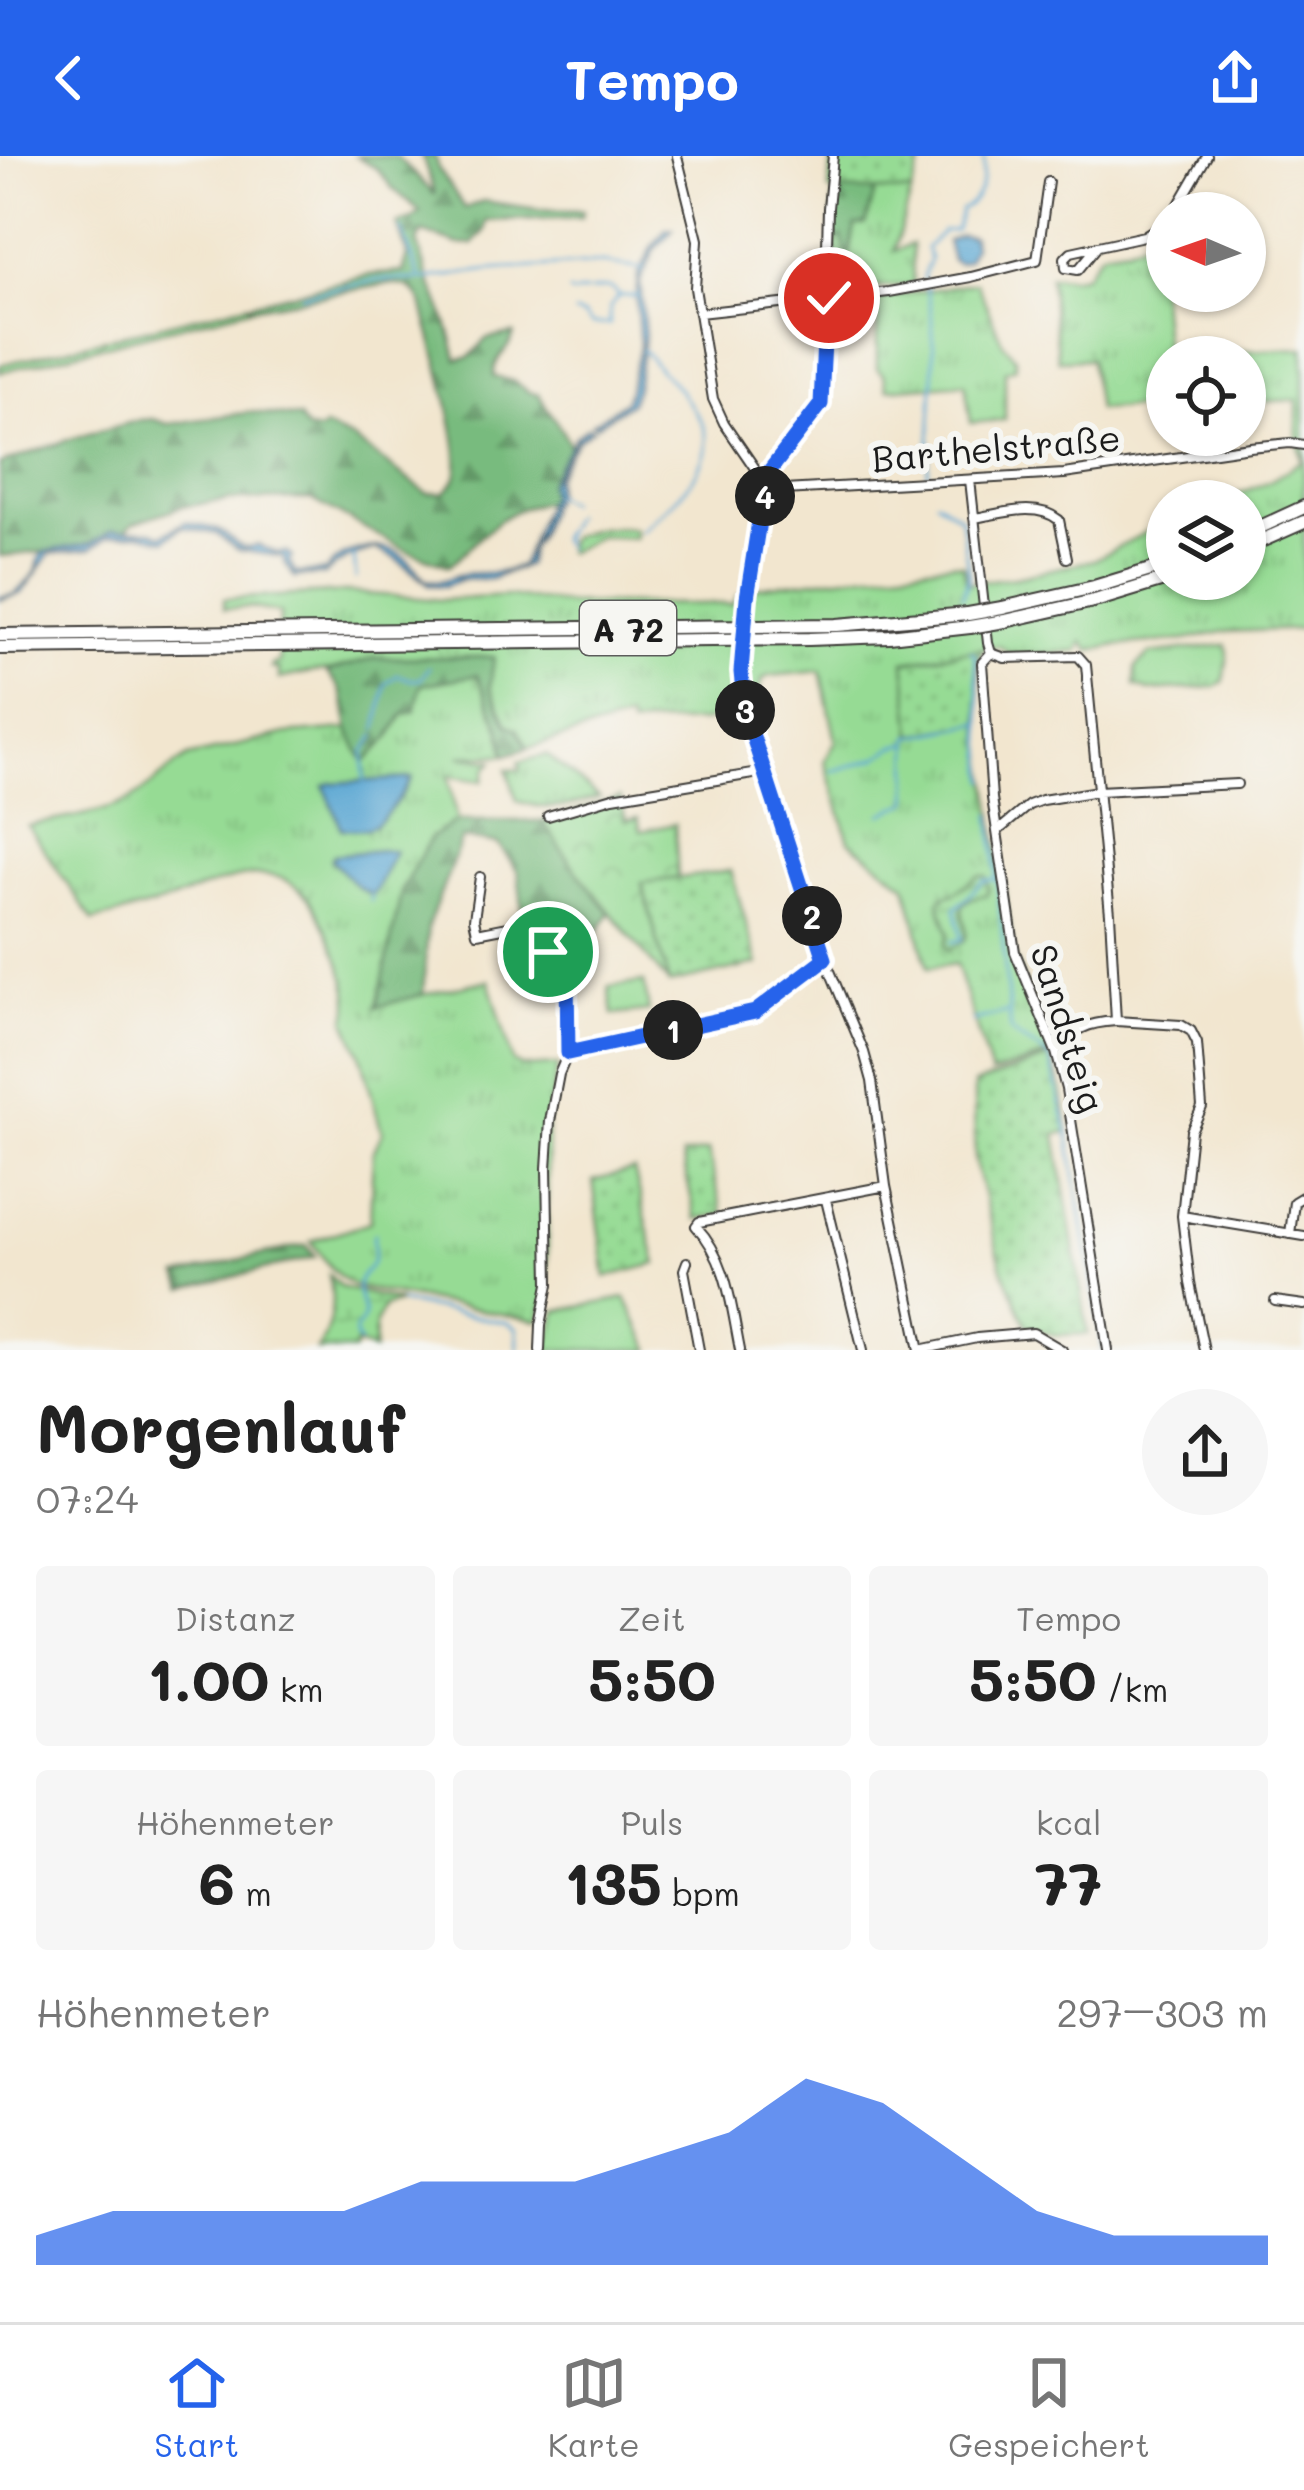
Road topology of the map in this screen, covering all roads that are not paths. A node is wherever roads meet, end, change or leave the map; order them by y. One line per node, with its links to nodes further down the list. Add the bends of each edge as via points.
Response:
1 (676, 156): 9 (street, via 698,240)
2 (833, 156): 8 (street)
3 (1207, 156): 5 (street)
4 (1048, 182): 8 (street, via 1037,260)
5 (1186, 192)
6 (1146, 235): 7 (street)
7 (1096, 247)
8 (826, 298): 9 (street); 12 (street, via 821,404)
9 (699, 313): 12 (street, via 718,412)
10 (1304, 445): 11 (street, Barthelstraße)
11 (970, 480): 12 (street, Barthelstraße, via 784,490); 14 (street, Sandsteig)
12 (765, 483): 26 (street, bridge, via 741,672)
13 (1304, 507): 16 (highway)
14 (974, 518): 18 (street, via 1049,512 1059,520); 25 (street, Sandsteig)
15 (1304, 522): 17 (highway)
16 (1266, 524)
17 (1266, 539)
18 (1067, 558)
19 (1146, 571): 21 (highway, A 72)
20 (1146, 585): 21 (highway, A 72)
21 (1004, 615): 22 (highway, A 72, bridge)
22 (969, 621): 23 (highway, A 72); 24 (highway, A 72, via 808,640)
23 (0, 635)
24 (0, 648)
25 (992, 652): 28 (street, via 1084,661); 30 (street, Sandsteig, via 982,670)
26 (765, 772): 29 (street, via 614,797); 32 (street)
27 (1238, 784): 28 (street)
28 (1098, 791): 30 (street, via 1029,805); 33 (street)
29 (548, 817)
30 (998, 831): 34 (street, Sandsteig, via 1015,952)
31 (480, 877): 35 (street, via 477,933 518,925 567,974)
32 (825, 959): 35 (street, via 755,1012); 36 (street, via 865,1052)
33 (1116, 1021): 34 (street, via 1084,1026); 39 (street, via 1181,1025 1197,1043 1202,1107 1191,1131)
34 (1056, 1052): 51 (street, Sandsteig)
35 (568, 1053): 45 (street, via 550,1120 549,1284)
36 (886, 1186): 38 (street); 49 (street)
37 (1304, 1196): 40 (street, via 1294,1202)
38 (826, 1200): 47 (street, via 699,1222 719,1256); 48 (street)
39 (1182, 1216): 40 (street); 52 (street)
40 (1290, 1234): 41 (street)
41 (1304, 1236)
42 (687, 1262): 46 (street)
43 (1275, 1300): 44 (street)
44 (1304, 1305)
45 (540, 1350)
46 (699, 1350)
47 (740, 1350)
48 (863, 1350)
49 (920, 1350): 50 (street, via 1033,1333)
50 (1062, 1350)
51 (1108, 1350)
52 (1204, 1350)

